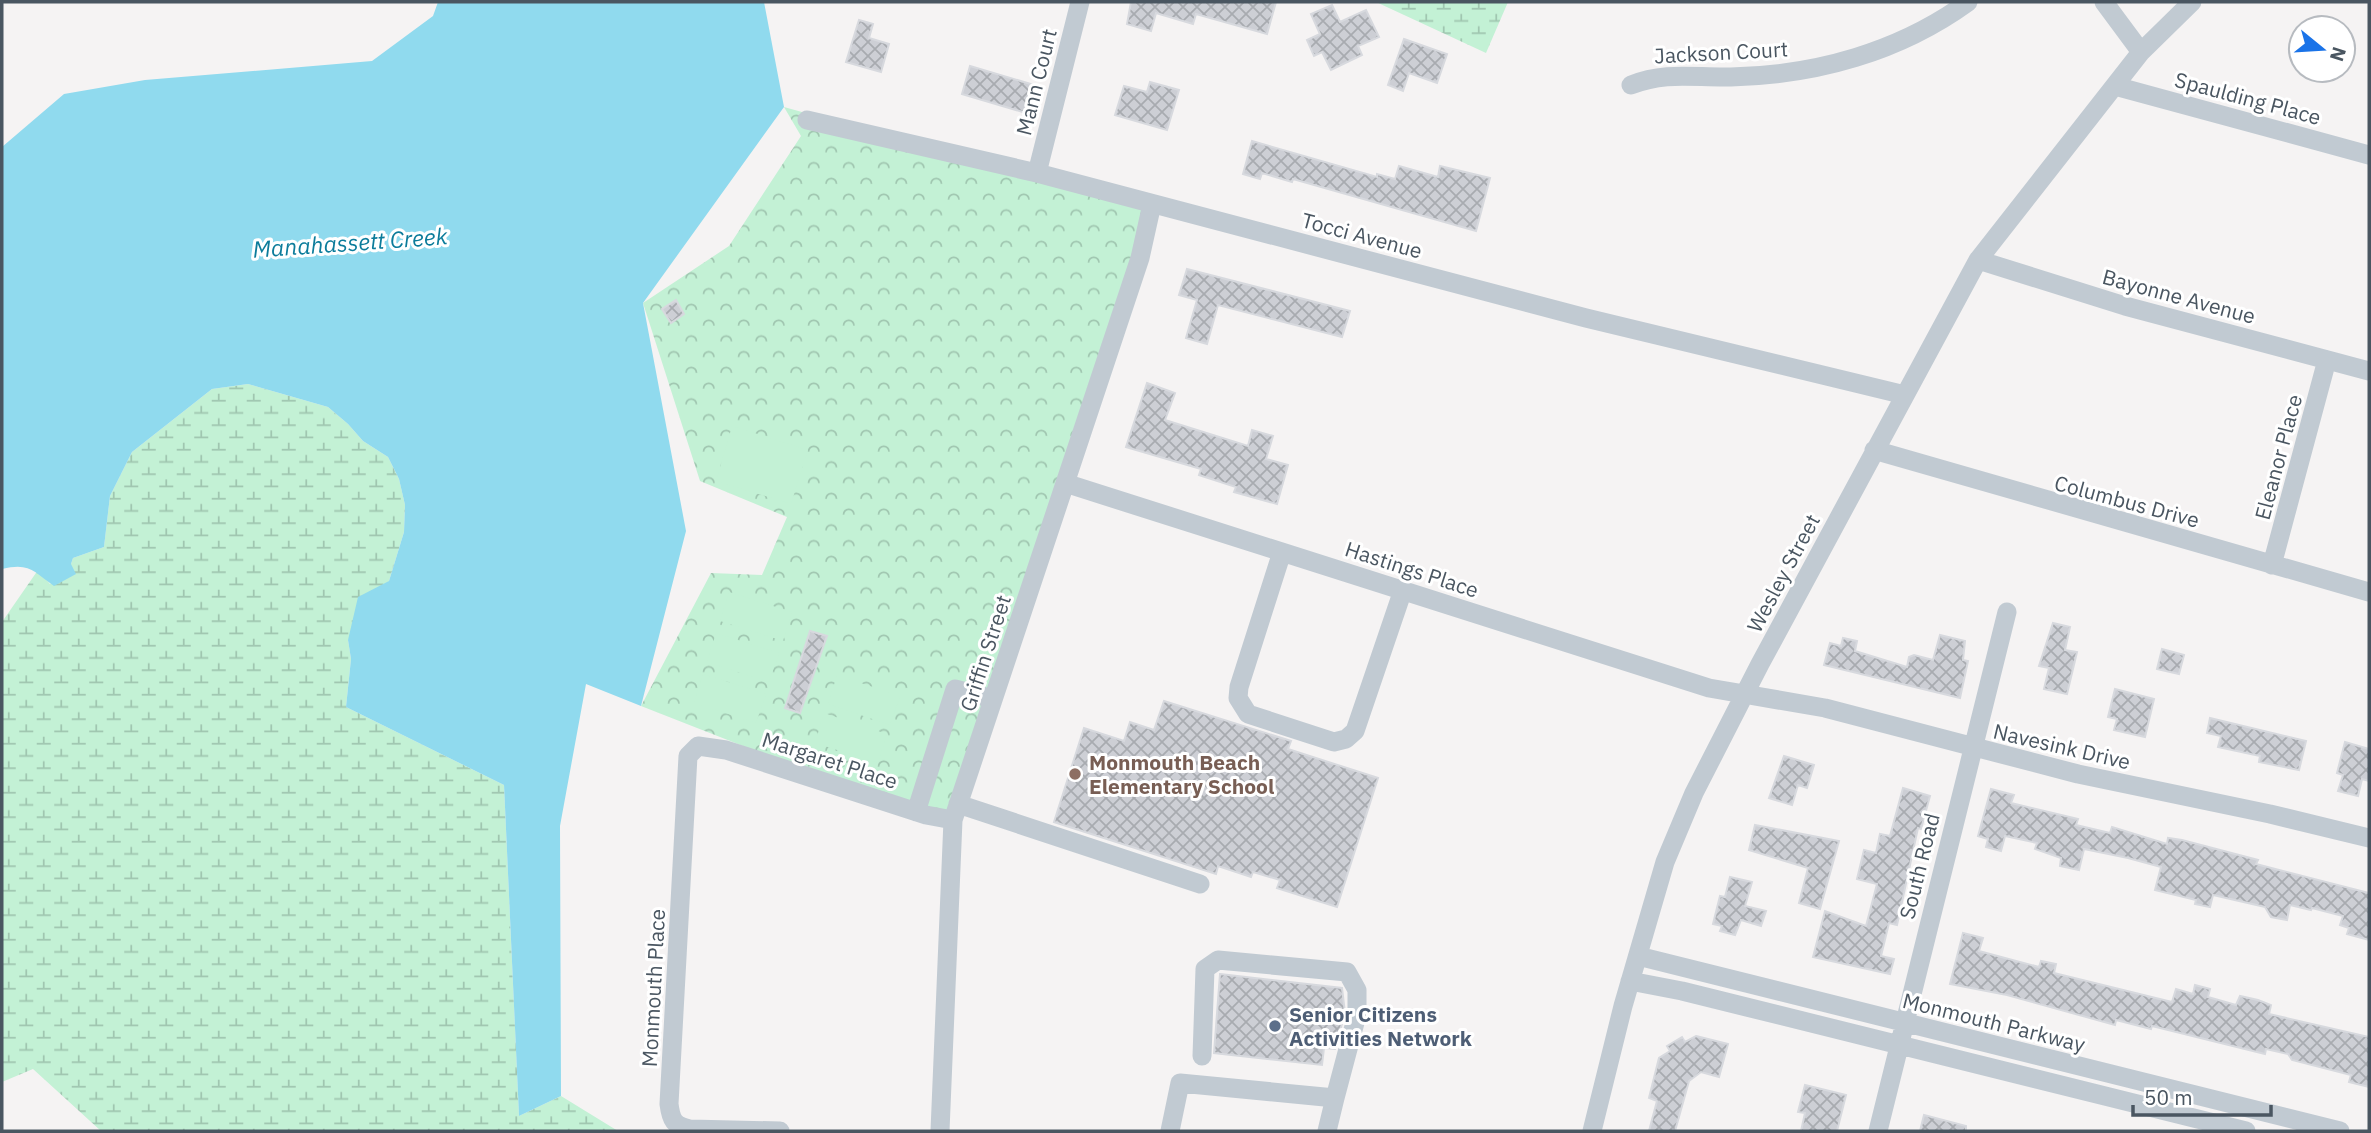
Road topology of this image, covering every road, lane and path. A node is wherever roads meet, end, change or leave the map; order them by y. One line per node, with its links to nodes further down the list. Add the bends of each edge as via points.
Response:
1 (1080, 2): 10 (street, Mann Court)
2 (1968, 2): 6 (street, Jackson Court, via 1914,36 1836,64 1729,78 1665,75)
3 (2104, 2): 5 (street)
4 (2192, 2): 5 (street, Wesley Street)
5 (2141, 52): 7 (street, Wesley Street)
6 (1631, 85)
7 (2115, 86): 9 (street, Spaulding Place); 12 (street, Wesley Street)
8 (807, 120): 10 (street, Tocci Avenue)
9 (2369, 155)
10 (1037, 173): 11 (street, Tocci Avenue)
11 (1152, 204): 15 (street, Tocci Avenue, via 1586,318); 17 (street, Griffin Street, via 1140,258)
12 (1978, 260): 13 (street, Bayonne Avenue, via 2125,306); 15 (street, Wesley Street)
13 (2327, 360): 14 (street, Bayonne Avenue); 19 (street, Eleanor Place)
14 (2369, 372)
15 (1905, 395): 16 (street, Wesley Street)
16 (1874, 450): 19 (street, Columbus Drive); 23 (street, Wesley Street)
17 (1065, 483): 18 (street, Hastings Place); 24 (street, Griffin Street)
18 (1282, 552): 20 (street, Hastings Place); 20 (street, via 1238,698 1248,714 1334,742 1355,731)
19 (2272, 565): 21 (street, Columbus Drive)
20 (1403, 590): 23 (street, Hastings Place, via 1682,680)
21 (2369, 592)
22 (2007, 612): 25 (street, South Road)
23 (1746, 693): 25 (street, Navesink Drive, via 1825,708); 31 (street, Wesley Street, via 1682,820)
24 (993, 699): 27 (street, via 955,689); 28 (street, Griffin Street)
25 (1971, 748): 29 (street, Navesink Drive); 33 (street, South Road)
26 (692, 749): 27 (street, Margaret Place, via 726,750); 39 (street, Monmouth Place, via 686,766 671,1120 690,1129)
27 (916, 812): 28 (street, Margaret Place)
28 (956, 812): 30 (street, Margaret Place); 40 (street, Griffin Street)
29 (2369, 838)
30 (1200, 884)
31 (1638, 956): 32 (street, Wesley Street); 33 (street, Monmouth Parkway)
32 (1630, 981): 34 (street); 43 (street, Wesley Street)
33 (1904, 1024): 34 (street, South Road); 36 (street, Monmouth Parkway)
34 (1899, 1045): 37 (street); 44 (street, South Road)
35 (1202, 1056): 38 (street, via 1205,969 1212,962 1348,972 1357,990 1357,1015)
36 (2094, 1070): 37 (street); 46 (street, Monmouth Parkway)
37 (2090, 1092): 45 (street)
38 (1335, 1098): 41 (street, via 1180,1083); 42 (street)
39 (780, 1131)
40 (940, 1131)
41 (1170, 1131)
42 (1327, 1131)
43 (1592, 1131)
44 (1878, 1131)
45 (2246, 1131)
46 (2340, 1131)

